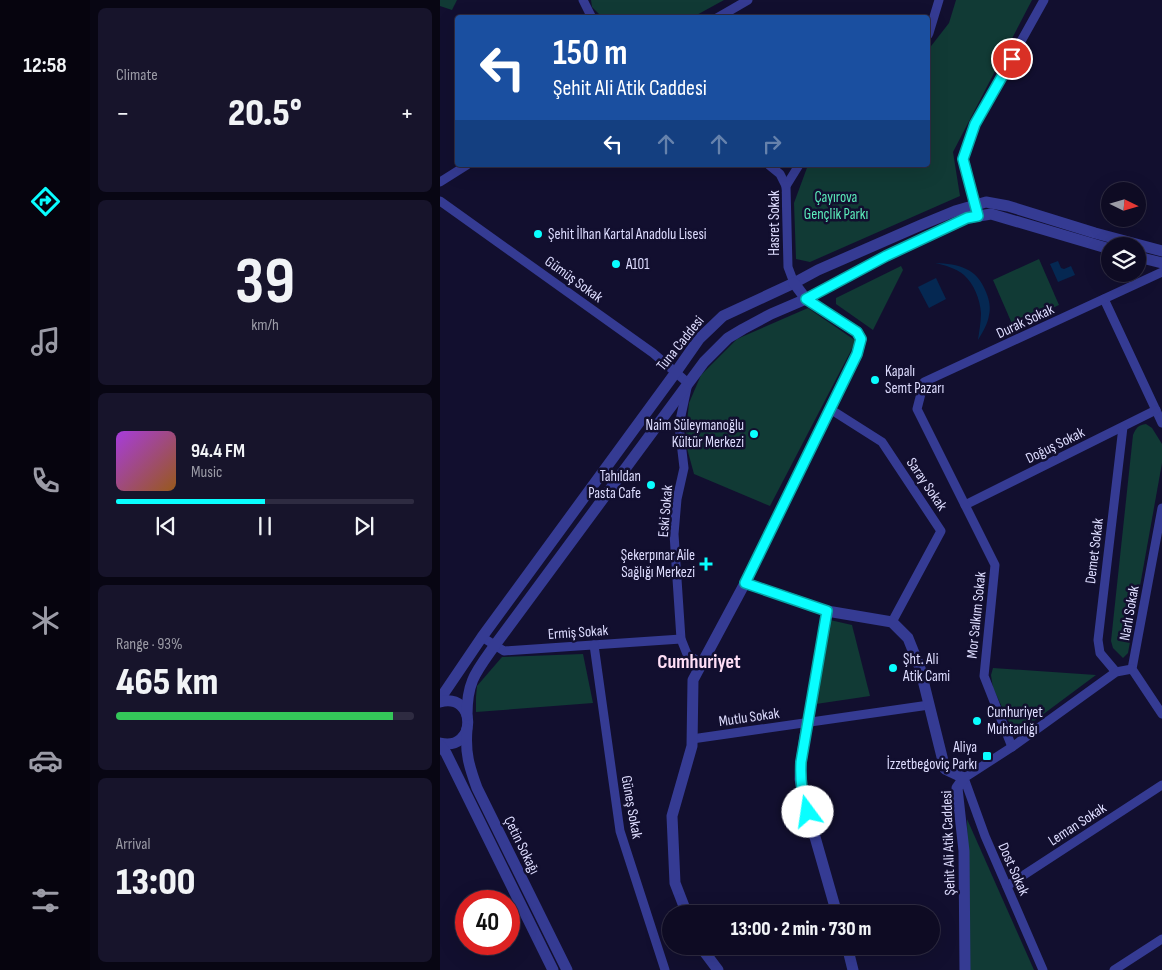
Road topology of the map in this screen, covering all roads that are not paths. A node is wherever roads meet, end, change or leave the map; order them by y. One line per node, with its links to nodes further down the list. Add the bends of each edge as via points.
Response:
1 (583, 0): 5 (street)
2 (748, 0): 6 (street)
3 (939, 0): 7 (street)
4 (1044, 0): 14 (street, via 975,124 963,159)
5 (590, 15)
6 (723, 15)
7 (930, 30)
8 (464, 167): 11 (street)
9 (771, 167): 12 (street, via 780,174)
10 (798, 167): 12 (street, Hasret Sokak)
11 (440, 182)
12 (786, 186): 20 (street, Hasret Sokak, via 788,267)
13 (440, 201): 23 (street, Gümüş Sokak)
14 (977, 211): 15 (street, Tuna Caddesi); 16 (street, Tuna Caddesi, via 986,202 1008,206); 20 (street, Tuna Caddesi, via 955,211); 21 (street, Tuna Caddesi)
15 (1101, 246)
16 (1162, 251)
17 (1146, 259): 18 (street)
18 (1162, 263)
19 (1162, 272): 22 (street, Durak Sokak)
20 (794, 283): 21 (street); 23 (street, Tuna Caddesi, via 723,316 699,339)
21 (806, 299): 24 (street, Tuna Caddesi, via 728,338); 25 (street, via 857,332 861,339)
22 (1104, 300): 26 (street, Durak Sokak, via 924,382); 27 (street)
23 (676, 372): 24 (street, Gümüş Sokak); 36 (street, Tuna Caddesi)
24 (688, 383): 37 (street, Eski Sokak, via 679,425 684,468 674,534); 38 (street, Tuna Caddesi)
25 (830, 409): 33 (street); 35 (street, Saray Sokak, via 882,442 941,531)
26 (917, 409): 30 (street, Mor Salkım Sokak)
27 (1156, 410): 28 (street); 29 (street, Doğuş Sokak)
28 (1162, 424)
29 (1123, 427): 30 (street, Doğuş Sokak); 42 (street, Demet Sokak, via 1098,640 1100,653)
30 (965, 505): 51 (street, Mor Salkım Sokak, via 995,565 984,676)
31 (1162, 508): 32 (street, Narlı Sokak)
32 (1161, 518): 41 (street, Narlı Sokak)
33 (745, 583): 34 (street); 40 (street)
34 (827, 611): 35 (street); 47 (street)
35 (892, 622): 44 (street, Şehit Ali Atik Caddesi, via 908,638 920,668)
36 (482, 637): 38 (street, Ermiş Sokak); 43 (street, Tuna Caddesi)
37 (681, 639): 39 (street, Ermiş Sokak); 40 (street, via 687,654)
38 (494, 645): 39 (street, Ermiş Sokak, via 504,651); 46 (street, Tuna Caddesi, via 474,675 467,700)
39 (594, 645): 62 (street, Güneş Sokak, via 620,831)
40 (702, 664): 49 (street, via 694,680)
41 (1132, 669): 42 (street); 45 (street)
42 (1116, 672): 51 (street)
43 (440, 700): 46 (street, via 458,704)
44 (929, 706): 47 (street, Mutlu Sokak); 52 (street, Şehit Ali Atik Caddesi, via 945,769)
45 (1162, 714)
46 (467, 715): 48 (street, Çetin Sokağı)
47 (808, 722): 49 (street, Mutlu Sokak); 56 (street, via 800,780)
48 (468, 729): 50 (street, via 459,741); 61 (street, Çetin Sokağı, via 466,754 470,771)
49 (692, 739): 55 (street, via 672,816 675,883)
50 (440, 744): 60 (street)
51 (1012, 747): 52 (street)
52 (964, 778): 54 (street, Dost Sokak); 65 (street, Şehit Ali Atik Caddesi, via 958,788 964,851)
53 (1162, 785): 54 (street, Leman Sokak)
54 (1007, 886): 66 (street, Dost Sokak)
55 (684, 905)
56 (834, 905)
57 (1162, 938): 67 (street)
58 (707, 955): 63 (street)
59 (850, 955): 64 (street)
60 (553, 970)
61 (567, 970)
62 (665, 970)
63 (718, 970)
64 (854, 970)
65 (966, 970)
66 (1043, 970)
67 (1114, 970)

